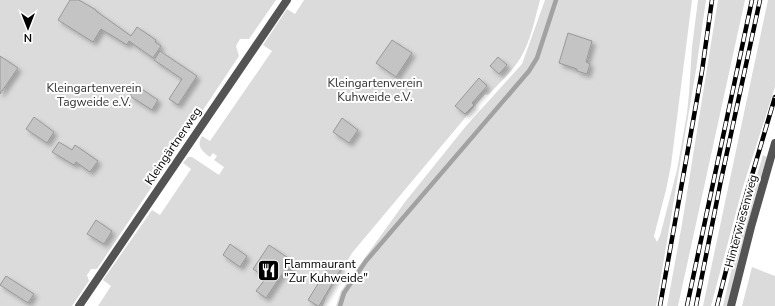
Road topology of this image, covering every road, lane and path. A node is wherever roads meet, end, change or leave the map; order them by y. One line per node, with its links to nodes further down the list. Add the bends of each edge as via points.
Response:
1 (287, 0): 3 (lane, Kleingärtnerweg)
2 (775, 143): 4 (lane, Hinterwiesenweg)
3 (79, 306)
4 (732, 306)

